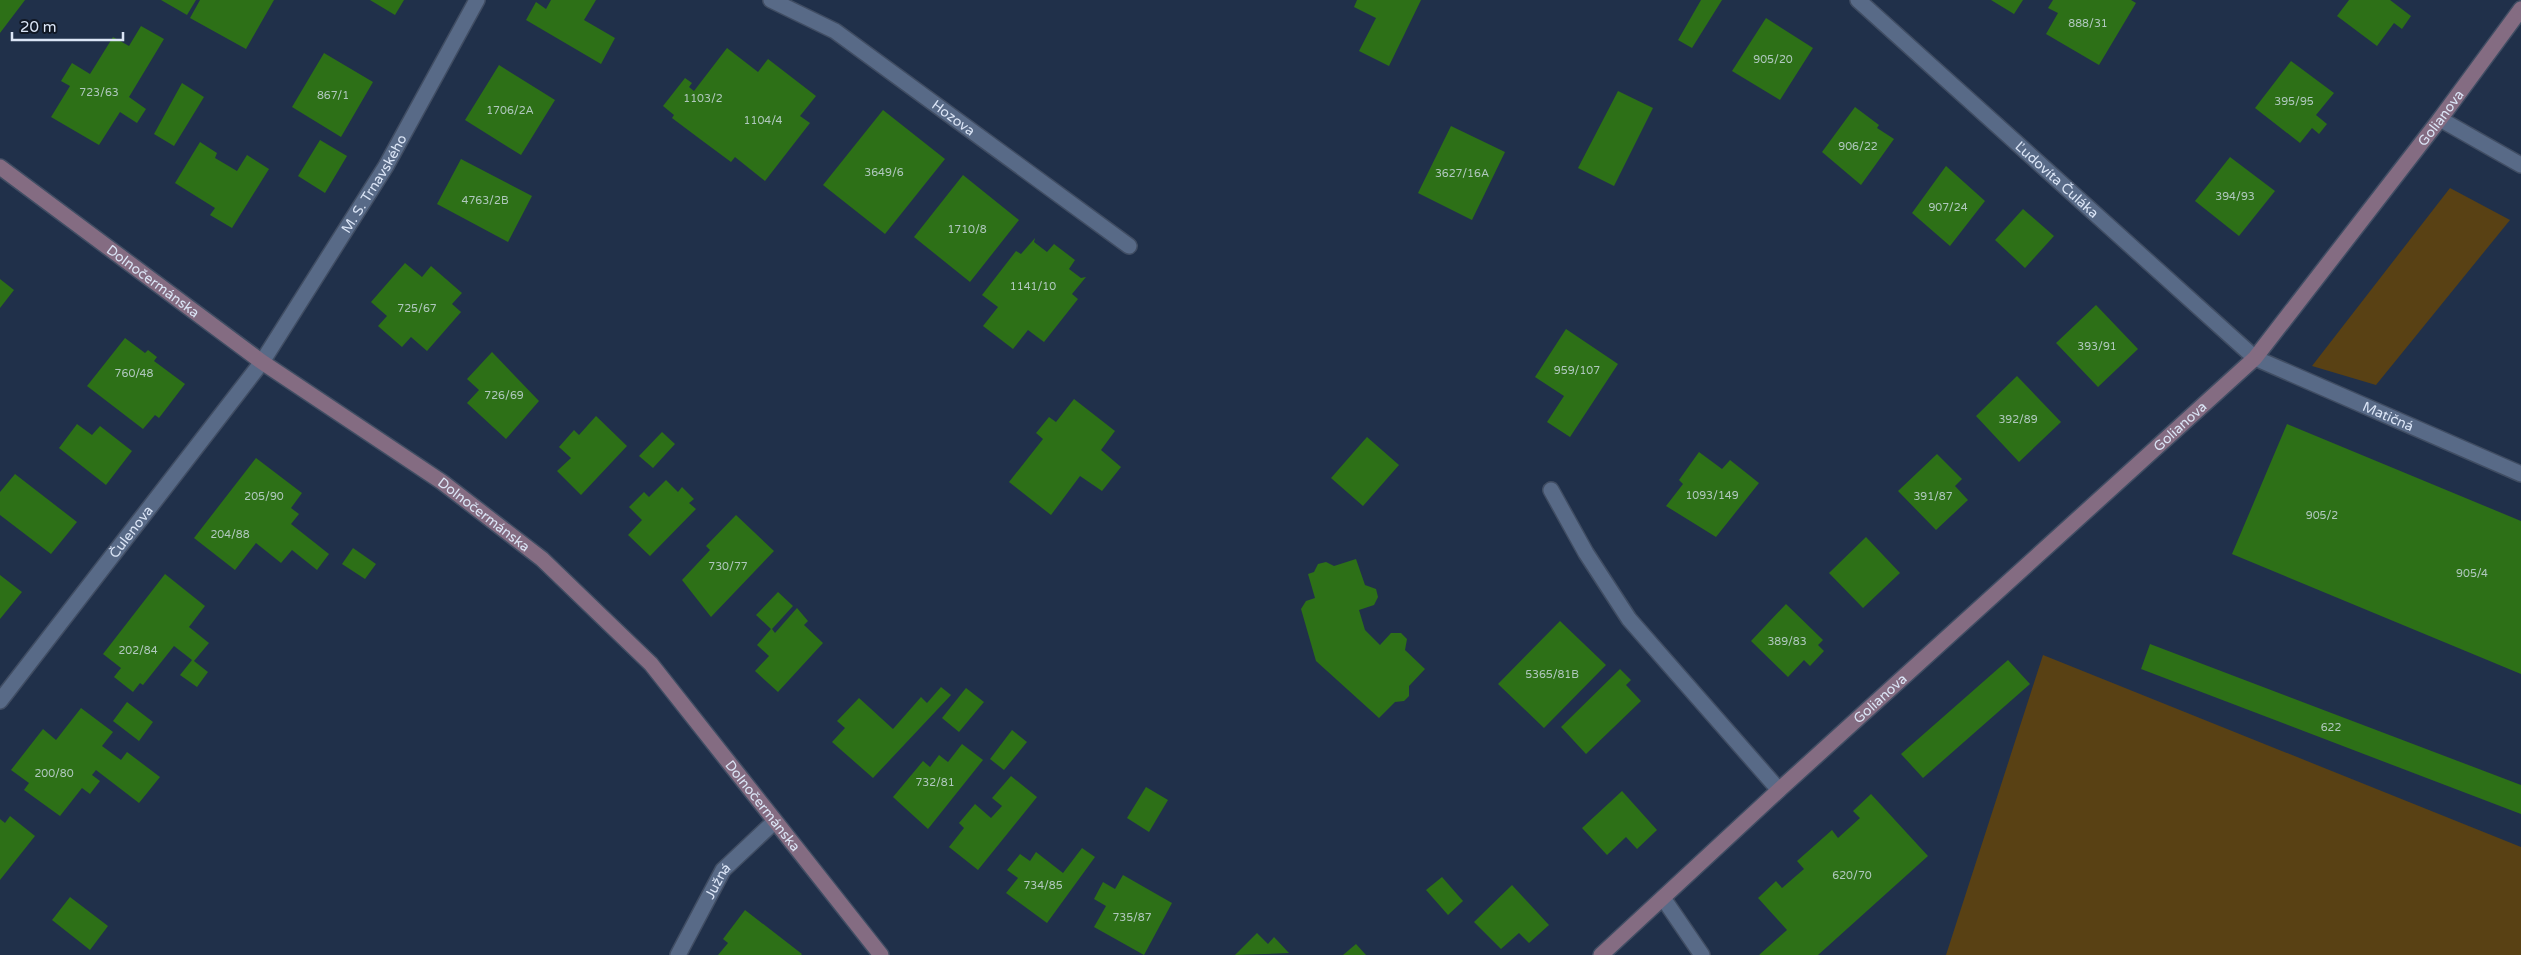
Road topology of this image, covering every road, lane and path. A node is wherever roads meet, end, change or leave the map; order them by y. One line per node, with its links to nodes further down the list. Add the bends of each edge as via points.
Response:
1 (477, 0): 10 (street, M. S. Trnavského, via 386,166)
2 (771, 0): 8 (street, Hozova, via 836,31)
3 (1858, 0): 9 (street, Ľudovíta Čuláka)
4 (2521, 9): 5 (street, Golianova)
5 (2440, 119): 6 (street); 9 (street, Golianova)
6 (2521, 165)
7 (0, 167): 10 (street, Dolnočermánska)
8 (1129, 246)
9 (2256, 358): 11 (street, Matičná); 14 (street, Golianova)
10 (262, 362): 13 (street, Čulenova); 15 (street, Dolnočermánska, via 442,482 542,559 651,664)
11 (2521, 474)
12 (1551, 490): 14 (street, via 1586,553 1629,619)
13 (0, 701)
14 (1779, 790): 16 (street, Golianova)
15 (774, 822): 17 (street, Južná, via 723,870); 18 (street, Dolnočermánska)
16 (1663, 898): 19 (street, Golianova); 20 (street)
17 (678, 955)
18 (881, 955)
19 (1601, 955)
20 (1702, 955)

